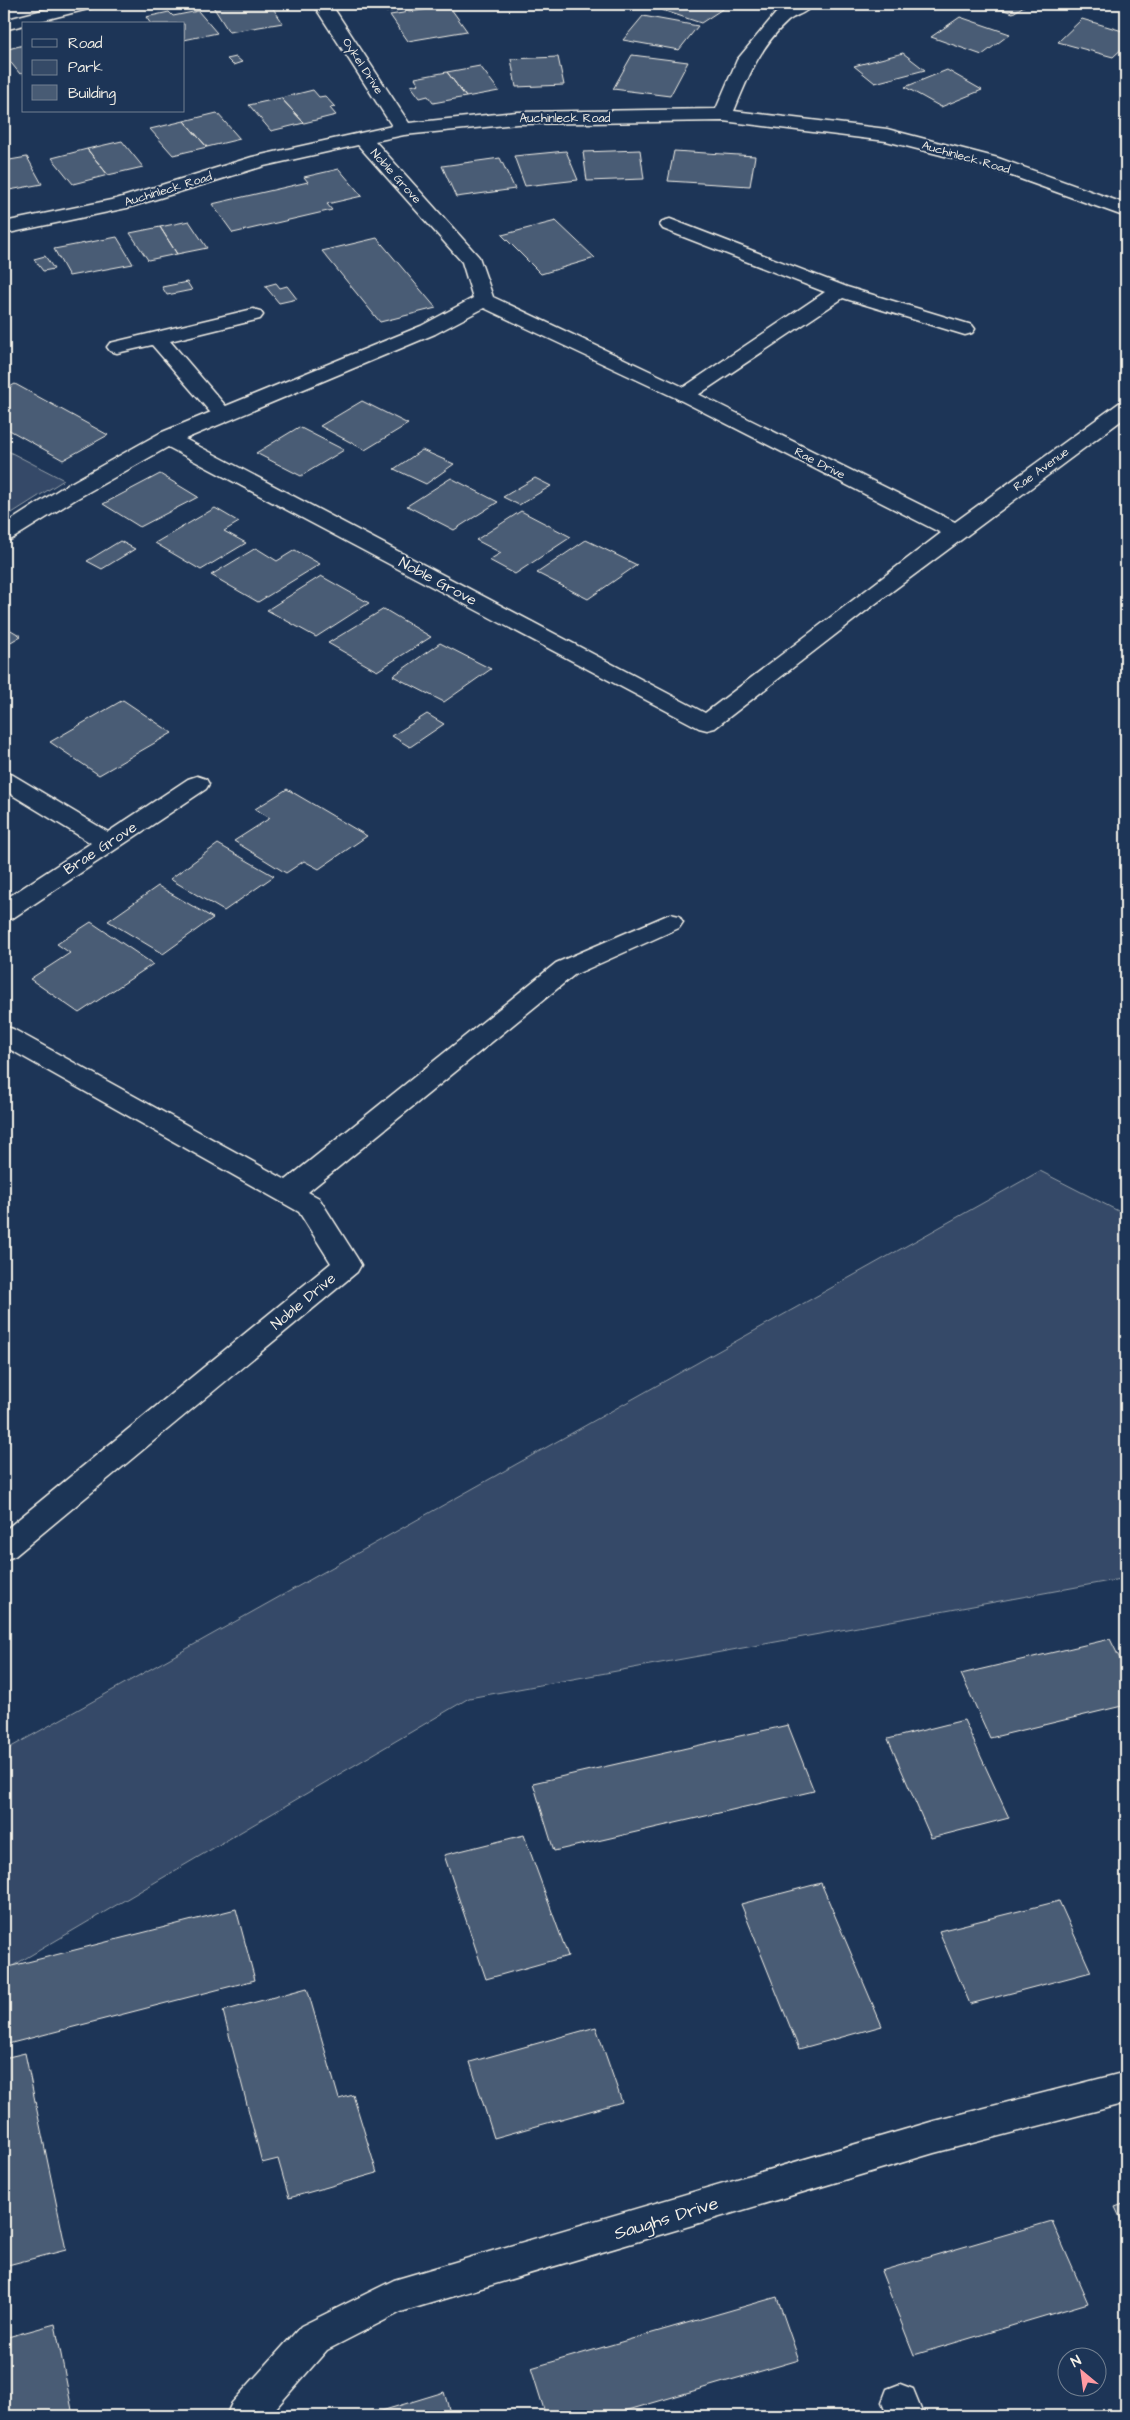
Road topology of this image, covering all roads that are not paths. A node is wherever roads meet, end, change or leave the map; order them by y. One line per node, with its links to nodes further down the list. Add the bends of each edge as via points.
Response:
1 (86, 4): 4 (street)
2 (322, 4): 6 (street, Oykel Drive)
3 (804, 4): 5 (street, via 782,18 746,60)
4 (4, 25)
5 (723, 115): 6 (street, Auchinleck Road, via 517,118); 8 (street, Auchinleck Road, via 887,135 991,162)
6 (404, 129): 7 (street, Auchinleck Road)
7 (362, 138): 10 (street, Auchinleck Road, via 259,162 120,204); 12 (street, Noble Grove, via 472,261)
8 (1126, 211)
9 (670, 225): 11 (street)
10 (4, 228)
11 (840, 291): 14 (street); 17 (street)
12 (484, 300): 17 (street, Rae Drive); 19 (street, via 428,330)
13 (253, 315): 15 (street)
14 (964, 329)
15 (156, 337): 16 (street); 19 (street)
16 (117, 347)
17 (685, 395): 21 (street, Rae Drive)
18 (1126, 406): 21 (street, Rae Avenue)
19 (223, 415): 20 (street)
20 (168, 438): 22 (street); 23 (street, Noble Grove)
21 (956, 531): 23 (street, Rae Avenue, via 820,633)
22 (4, 534)
23 (708, 723)
24 (4, 780): 26 (street)
25 (197, 784): 26 (street, Brae Grove)
26 (108, 843): 27 (street, Brae Grove)
27 (4, 912)
28 (670, 922): 30 (street, via 565,969)
29 (4, 1035): 30 (street, Noble Drive)
30 (288, 1193): 31 (street, Noble Drive, via 309,1205 347,1264)
31 (4, 1548)
32 (1126, 2087): 33 (street, Saughs Drive, via 934,2137 394,2297 314,2338)
33 (245, 2416)

